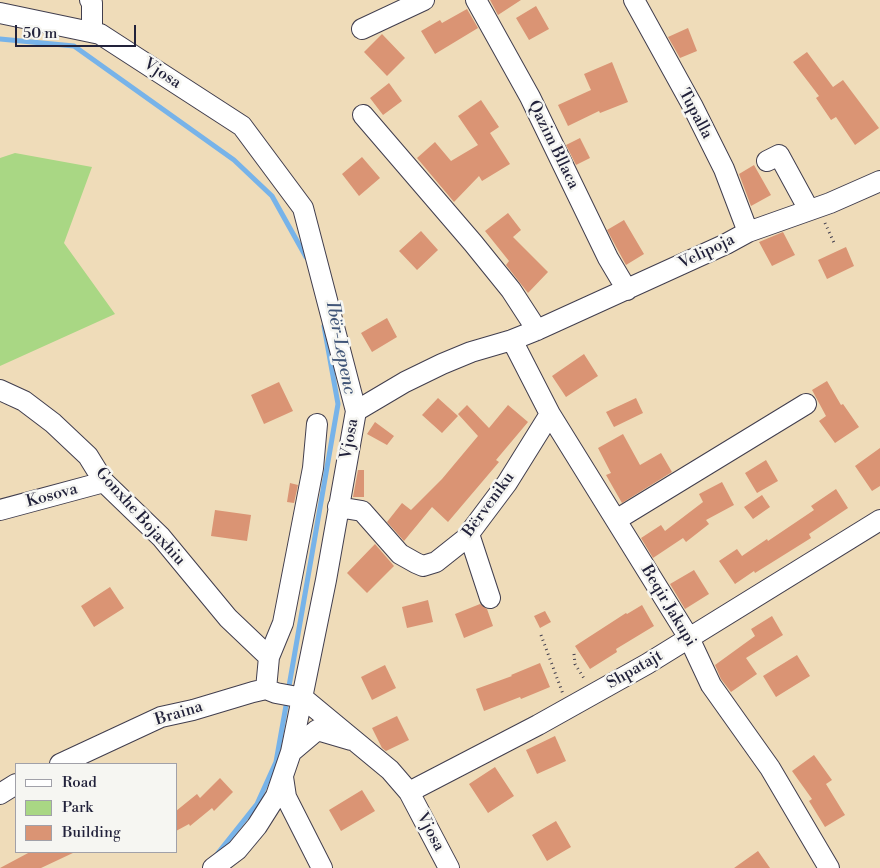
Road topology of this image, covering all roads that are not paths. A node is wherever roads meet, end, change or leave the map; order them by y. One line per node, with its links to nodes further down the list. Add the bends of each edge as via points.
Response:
1 (90, 0): 7 (street)
2 (424, 0): 6 (street)
3 (476, 0): 13 (street, Qazim Bllaca, via 530,97 608,258)
4 (634, 0): 12 (street, Tupalla, via 716,153)
5 (0, 13): 7 (street, Vjosa)
6 (362, 29)
7 (92, 32): 18 (street, Vjosa, via 100,34 242,126 303,208)
8 (363, 115): 14 (street, via 479,250)
9 (767, 162): 11 (street, via 779,155)
10 (880, 181): 11 (street, Velipoja)
11 (814, 209): 12 (street, Velipoja)
12 (748, 232): 13 (street, Velipoja)
13 (627, 290): 14 (street, Velipoja)
14 (537, 330): 15 (street, Velipoja)
15 (512, 340): 18 (street, Velipoja, via 442,364); 19 (street, Beqir Jakupi)
16 (0, 390): 21 (street, Gonxhe Bojaxhiu, via 24,401 53,423 88,456)
17 (806, 404): 24 (street)
18 (356, 411): 22 (street, Vjosa)
19 (550, 414): 24 (street, Beqir Jakupi); 26 (street, Bërveniku, via 507,483)
20 (317, 424): 29 (street, via 314,468 285,614)
21 (104, 482): 23 (street, Kosova); 29 (street, Gonxhe Bojaxhiu, via 161,536 228,618)
22 (338, 507): 26 (street, Bërveniku, via 362,511 400,554 423,566 436,562); 31 (street, Vjosa)
23 (0, 510)
24 (616, 520): 28 (street, Beqir Jakupi)
25 (880, 520): 28 (street, Shpatajt)
26 (469, 534): 27 (street)
27 (490, 598)
28 (689, 638): 37 (street, Shpatajt, via 568,708); 42 (street, Beqir Jakupi, via 711,685 770,768)
29 (269, 657): 30 (street)
30 (271, 691): 31 (street, Braina); 34 (street, Braina, via 161,717)
31 (304, 698): 32 (street, Vjosa); 33 (street)
32 (357, 741): 33 (street, via 318,730); 37 (street, Vjosa)
33 (292, 752): 35 (street)
34 (62, 763)
35 (283, 777): 39 (street, via 276,796 257,826 237,850); 40 (street, via 286,797)
36 (15, 785): 38 (street)
37 (409, 792): 41 (street, Vjosa)
38 (0, 794)
39 (213, 868)
40 (322, 868)
41 (449, 868)
42 (830, 868)

